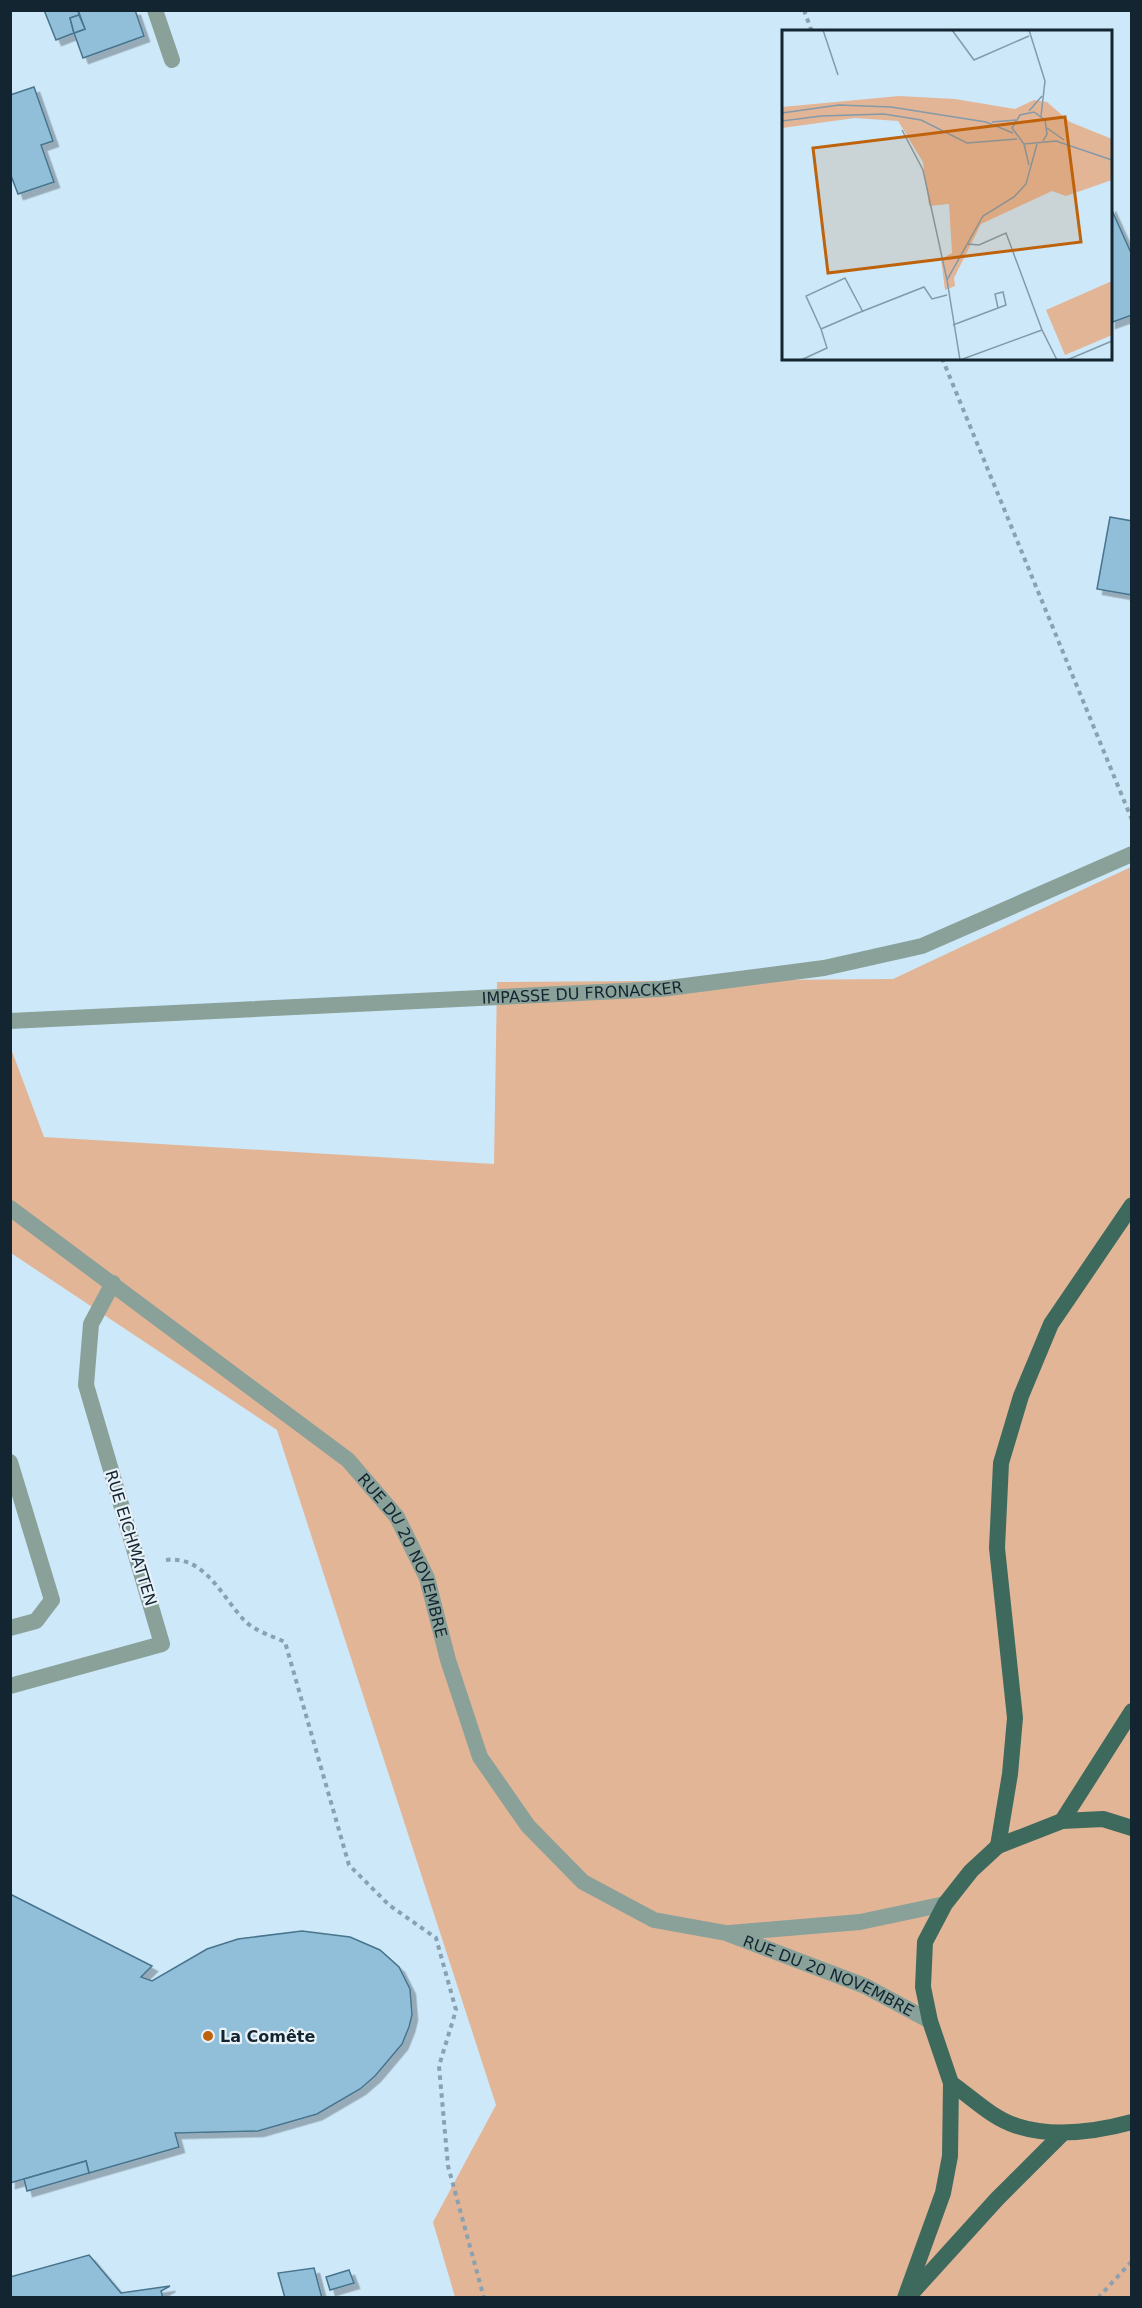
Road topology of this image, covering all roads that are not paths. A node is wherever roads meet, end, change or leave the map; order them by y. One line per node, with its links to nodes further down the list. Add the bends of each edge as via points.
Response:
1 (155, 10): 2 (street)
2 (172, 60)
3 (1131, 854): 4 (street, IMPASSE DU FRONACKER, via 921,946 824,968 661,989)
4 (10, 1022)
5 (1131, 1205): 14 (main road, via 1052,1324 1021,1396 1001,1463 996,1548 1015,1718)
6 (10, 1208): 7 (street, RUE DU 20 NOVEMBRE)
7 (113, 1282): 10 (street, RUE EICHMATTEN, via 91,1324 86,1385 162,1644); 16 (street, RUE DU 20 NOVEMBRE, via 348,1460 397,1517 427,1578 480,1758 528,1826 583,1882 654,1920)
8 (10, 1462): 9 (street, via 52,1600 36,1621)
9 (10, 1628)
10 (10, 1686)
11 (1131, 1711): 12 (main road)
12 (1062, 1821): 13 (main road, via 1103,1819); 14 (main road)
13 (1131, 1828)
14 (998, 1846): 15 (main road, via 971,1871)
15 (945, 1904): 16 (street, RUE DU 20 NOVEMBRE, via 860,1922); 17 (main road, via 925,1942 923,1987)
16 (726, 1933): 17 (street, RUE DU 20 NOVEMBRE, via 865,1986)
17 (930, 2020): 18 (main road)
18 (951, 2083): 20 (main road, via 1016,2126); 21 (main road, via 950,2156 944,2193)
19 (1131, 2122): 20 (main road, via 1103,2130)
20 (1063, 2133): 21 (main road)
21 (907, 2298)

